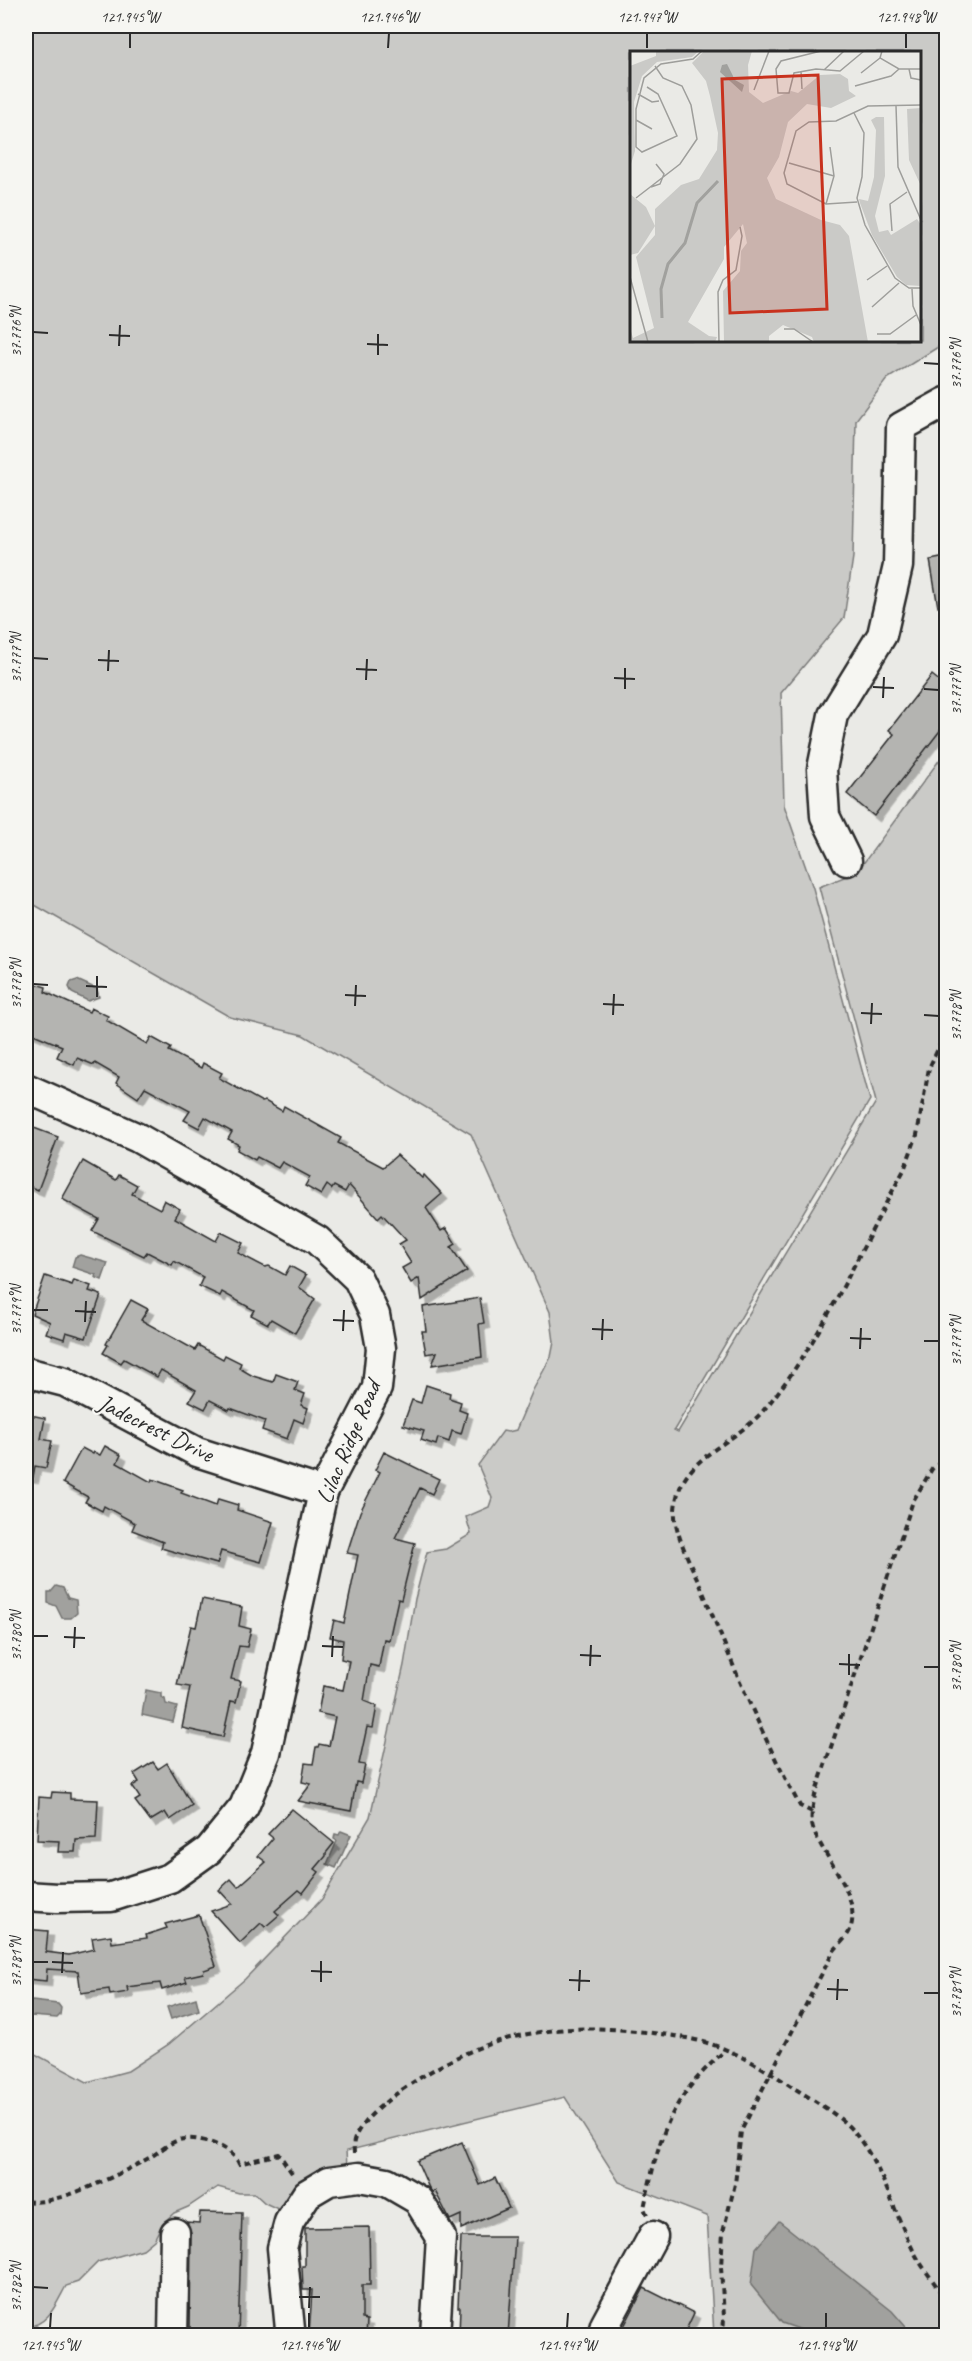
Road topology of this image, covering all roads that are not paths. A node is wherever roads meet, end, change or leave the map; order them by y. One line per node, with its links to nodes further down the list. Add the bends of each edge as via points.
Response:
1 (946, 402): 2 (street, via 901,427 898,566 885,624 833,715 822,769 825,816)
2 (847, 861)
3 (26, 1088): 5 (street, Lilac Ridge Road, via 138,1138 308,1234 358,1279 375,1315 381,1348 377,1388)
4 (26, 1372): 5 (street, Jadecrest Drive, via 65,1382 197,1452)
5 (323, 1492): 6 (street, Lilac Ridge Road, via 266,1753 244,1807 209,1850 171,1878 111,1897)
6 (26, 1896)
7 (175, 2233): 9 (street)
8 (653, 2236): 12 (street)
9 (173, 2336)
10 (287, 2336): 11 (street, via 290,2329 282,2248 289,2222 307,2194 329,2181 359,2177 387,2182 418,2200 441,2237)
11 (435, 2336)
12 (602, 2336)

